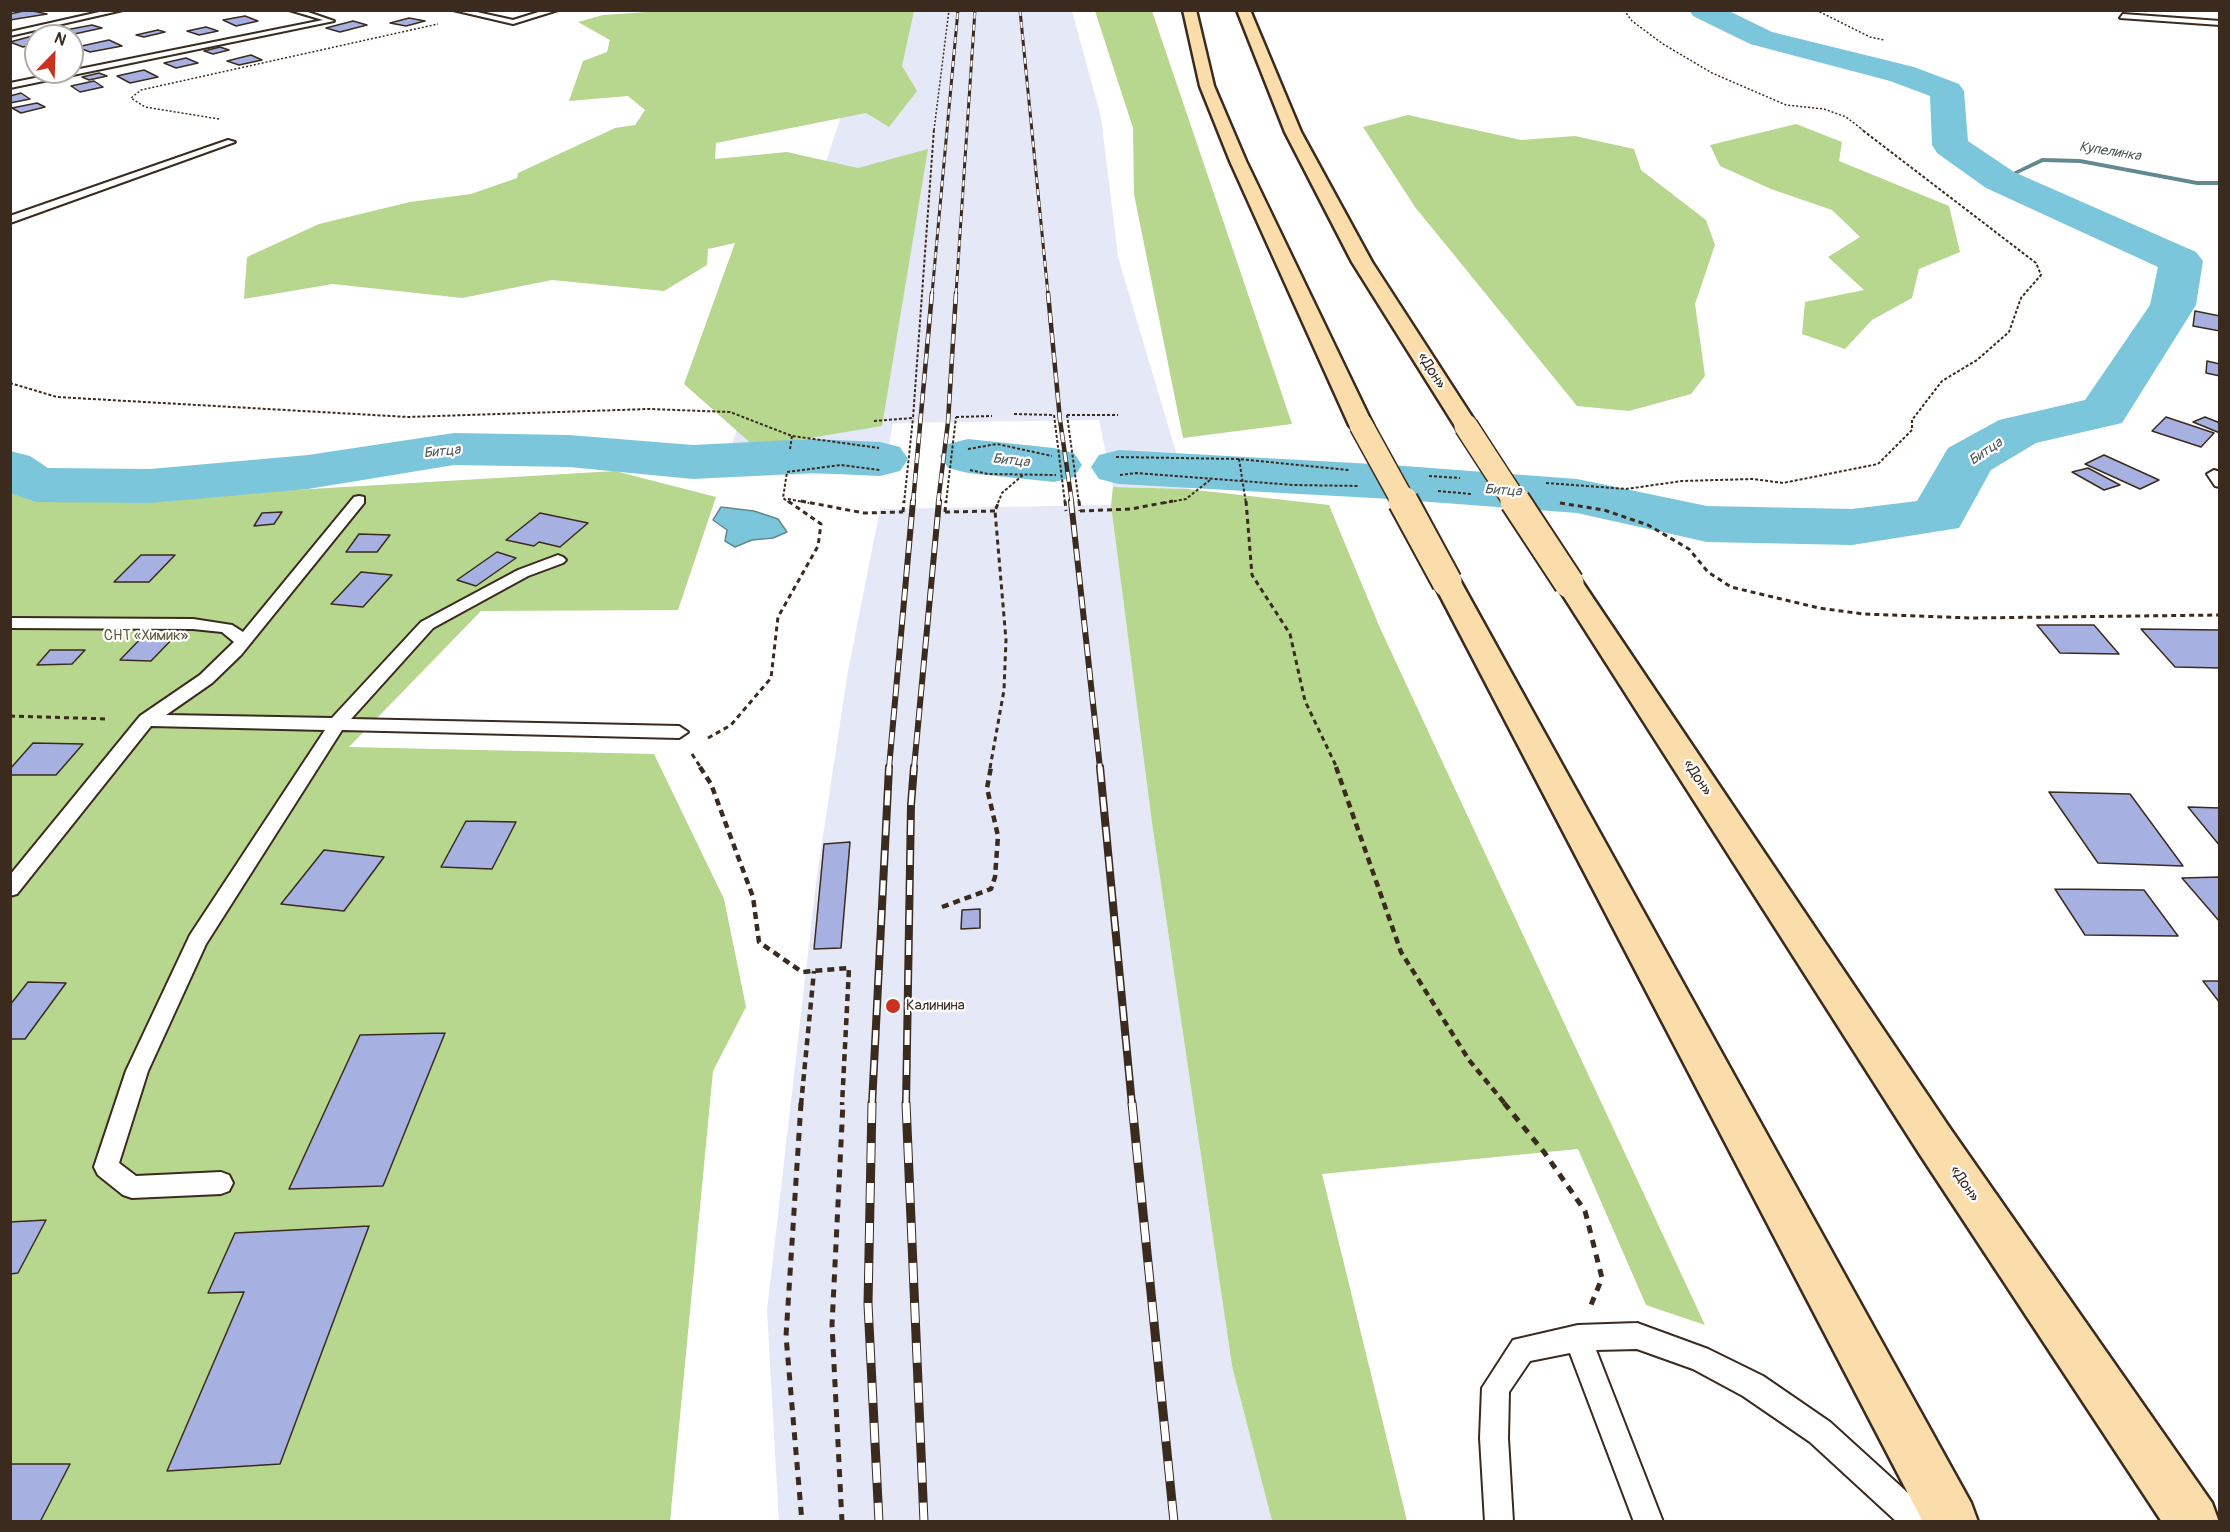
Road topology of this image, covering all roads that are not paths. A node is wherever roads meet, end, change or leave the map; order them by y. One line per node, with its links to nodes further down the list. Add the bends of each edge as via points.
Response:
1 (120, 10): 9 (lane)
2 (292, 10): 10 (lane, via 330,21)
3 (456, 10): 4 (lane, via 513,22)
4 (555, 10)
5 (1189, 10): 26 (highway, bridge, via 1207,86 1238,161 1361,425)
6 (1243, 10): 27 (highway, «Дон», bridge, via 1293,132 1357,252 1466,426 1934,1140)
7 (2123, 16): 8 (lane)
8 (2220, 23)
9 (10, 34)
10 (10, 86)
11 (231, 142): 12 (lane)
12 (10, 220)
13 (359, 500): 16 (lane)
14 (558, 560): 18 (lane, via 523,573 427,625)
15 (10, 623): 16 (lane, via 193,624 226,628)
16 (242, 643): 17 (lane, via 206,679)
17 (146, 720): 18 (lane); 20 (lane)
18 (338, 723): 19 (lane); 21 (lane, via 197,942 137,1071 106,1167 132,1187)
19 (679, 732)
20 (10, 889)
21 (221, 1183)
22 (1578, 1338): 23 (lane, via 1522,1349 1496,1388 1494,1438); 24 (lane); 25 (lane, via 1637,1336 1699,1358 1753,1386 1820,1432)
23 (1499, 1521)
24 (1649, 1521)
25 (1916, 1521)
26 (1952, 1521)
27 (2193, 1521)

